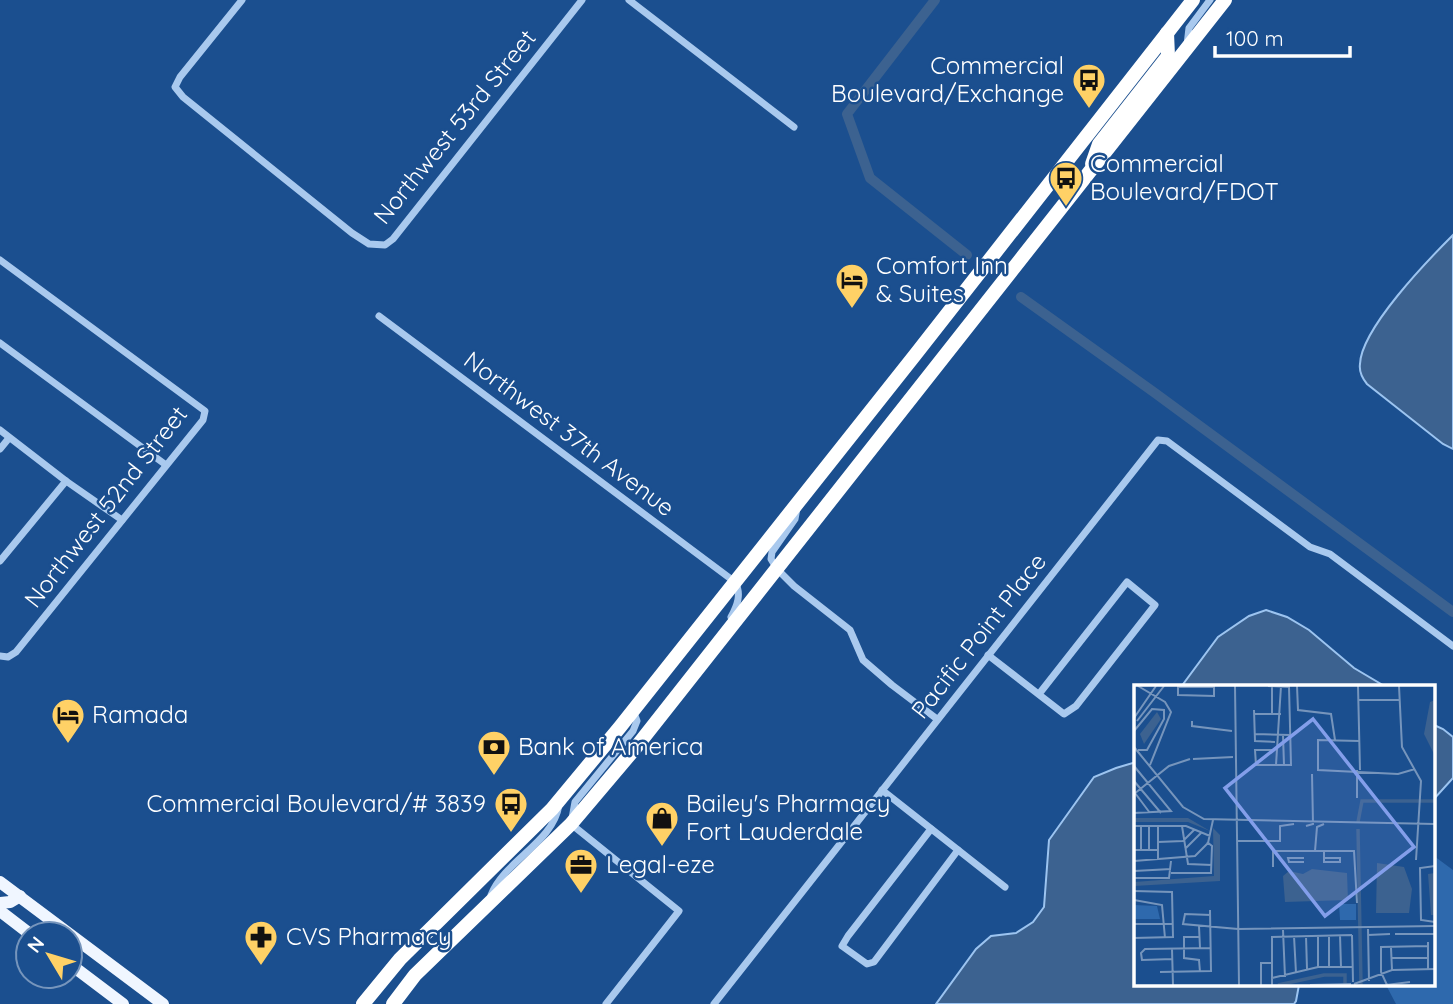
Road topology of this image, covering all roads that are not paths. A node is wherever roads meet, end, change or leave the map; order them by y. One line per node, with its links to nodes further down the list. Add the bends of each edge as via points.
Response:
1 (242, 0): 2 (street, Northwest 53rd Street, via 176,87 352,233 369,244 384,245)
2 (582, 0)
3 (629, 0): 9 (street)
4 (1193, 0): 7 (highway)
5 (1210, 0): 8 (street, via 1189,28)
6 (1225, 0): 8 (highway)
7 (1167, 33): 10 (highway, via 1168,56 1099,144); 19 (highway)
8 (1186, 51): 10 (highway)
9 (794, 127)
10 (1088, 175): 22 (highway)
11 (0, 260): 17 (street, Northwest 52nd Street, via 205,411 203,420)
12 (379, 316): 23 (street, Northwest 37th Avenue)
13 (0, 343): 17 (street)
14 (0, 430): 15 (street)
15 (9, 438): 16 (street); 18 (street)
16 (0, 449)
17 (166, 465): 20 (street, Northwest 52nd Street)
18 (66, 481): 20 (street); 21 (street)
19 (797, 504): 22 (street, via 795,519 772,552); 23 (highway)
20 (122, 520): 27 (street, Northwest 52nd Street, via 16,652)
21 (0, 561)
22 (777, 569): 24 (highway); 30 (street, via 850,630 863,660)
23 (735, 582): 24 (street, via 738,602); 29 (highway)
24 (719, 642): 33 (highway)
25 (1453, 646): 26 (street, Pacific Point Place, via 1330,554 1310,548 1167,441 1158,440)
26 (988, 655): 28 (street); 30 (street, Pacific Point Place)
27 (4, 657)
28 (1038, 694): 28 (street, via 1064,713 1076,706 1155,605 1127,582)
29 (633, 710): 32 (highway); 33 (street, via 637,721 633,731 575,802)
30 (937, 719): 31 (street, Pacific Point Place)
31 (882, 790): 34 (street); 49 (street, Pacific Point Place)
32 (560, 799): 39 (street, via 554,823 493,888); 46 (highway, via 400,959)
33 (571, 824): 39 (highway); 48 (street, via 679,911)
34 (932, 829): 35 (street); 35 (street, via 842,946 867,964 874,962)
35 (958, 850): 37 (street)
36 (0, 882): 38 (main road)
37 (1005, 887)
38 (20, 896): 40 (main road); 45 (main road)
39 (494, 900): 47 (highway, via 415,975)
40 (0, 903)
41 (0, 911): 42 (main road)
42 (14, 922)
43 (84, 975): 44 (main road)
44 (123, 1004)
45 (163, 1004)
46 (363, 1004)
47 (393, 1004)
48 (606, 1004)
49 (714, 1004)

